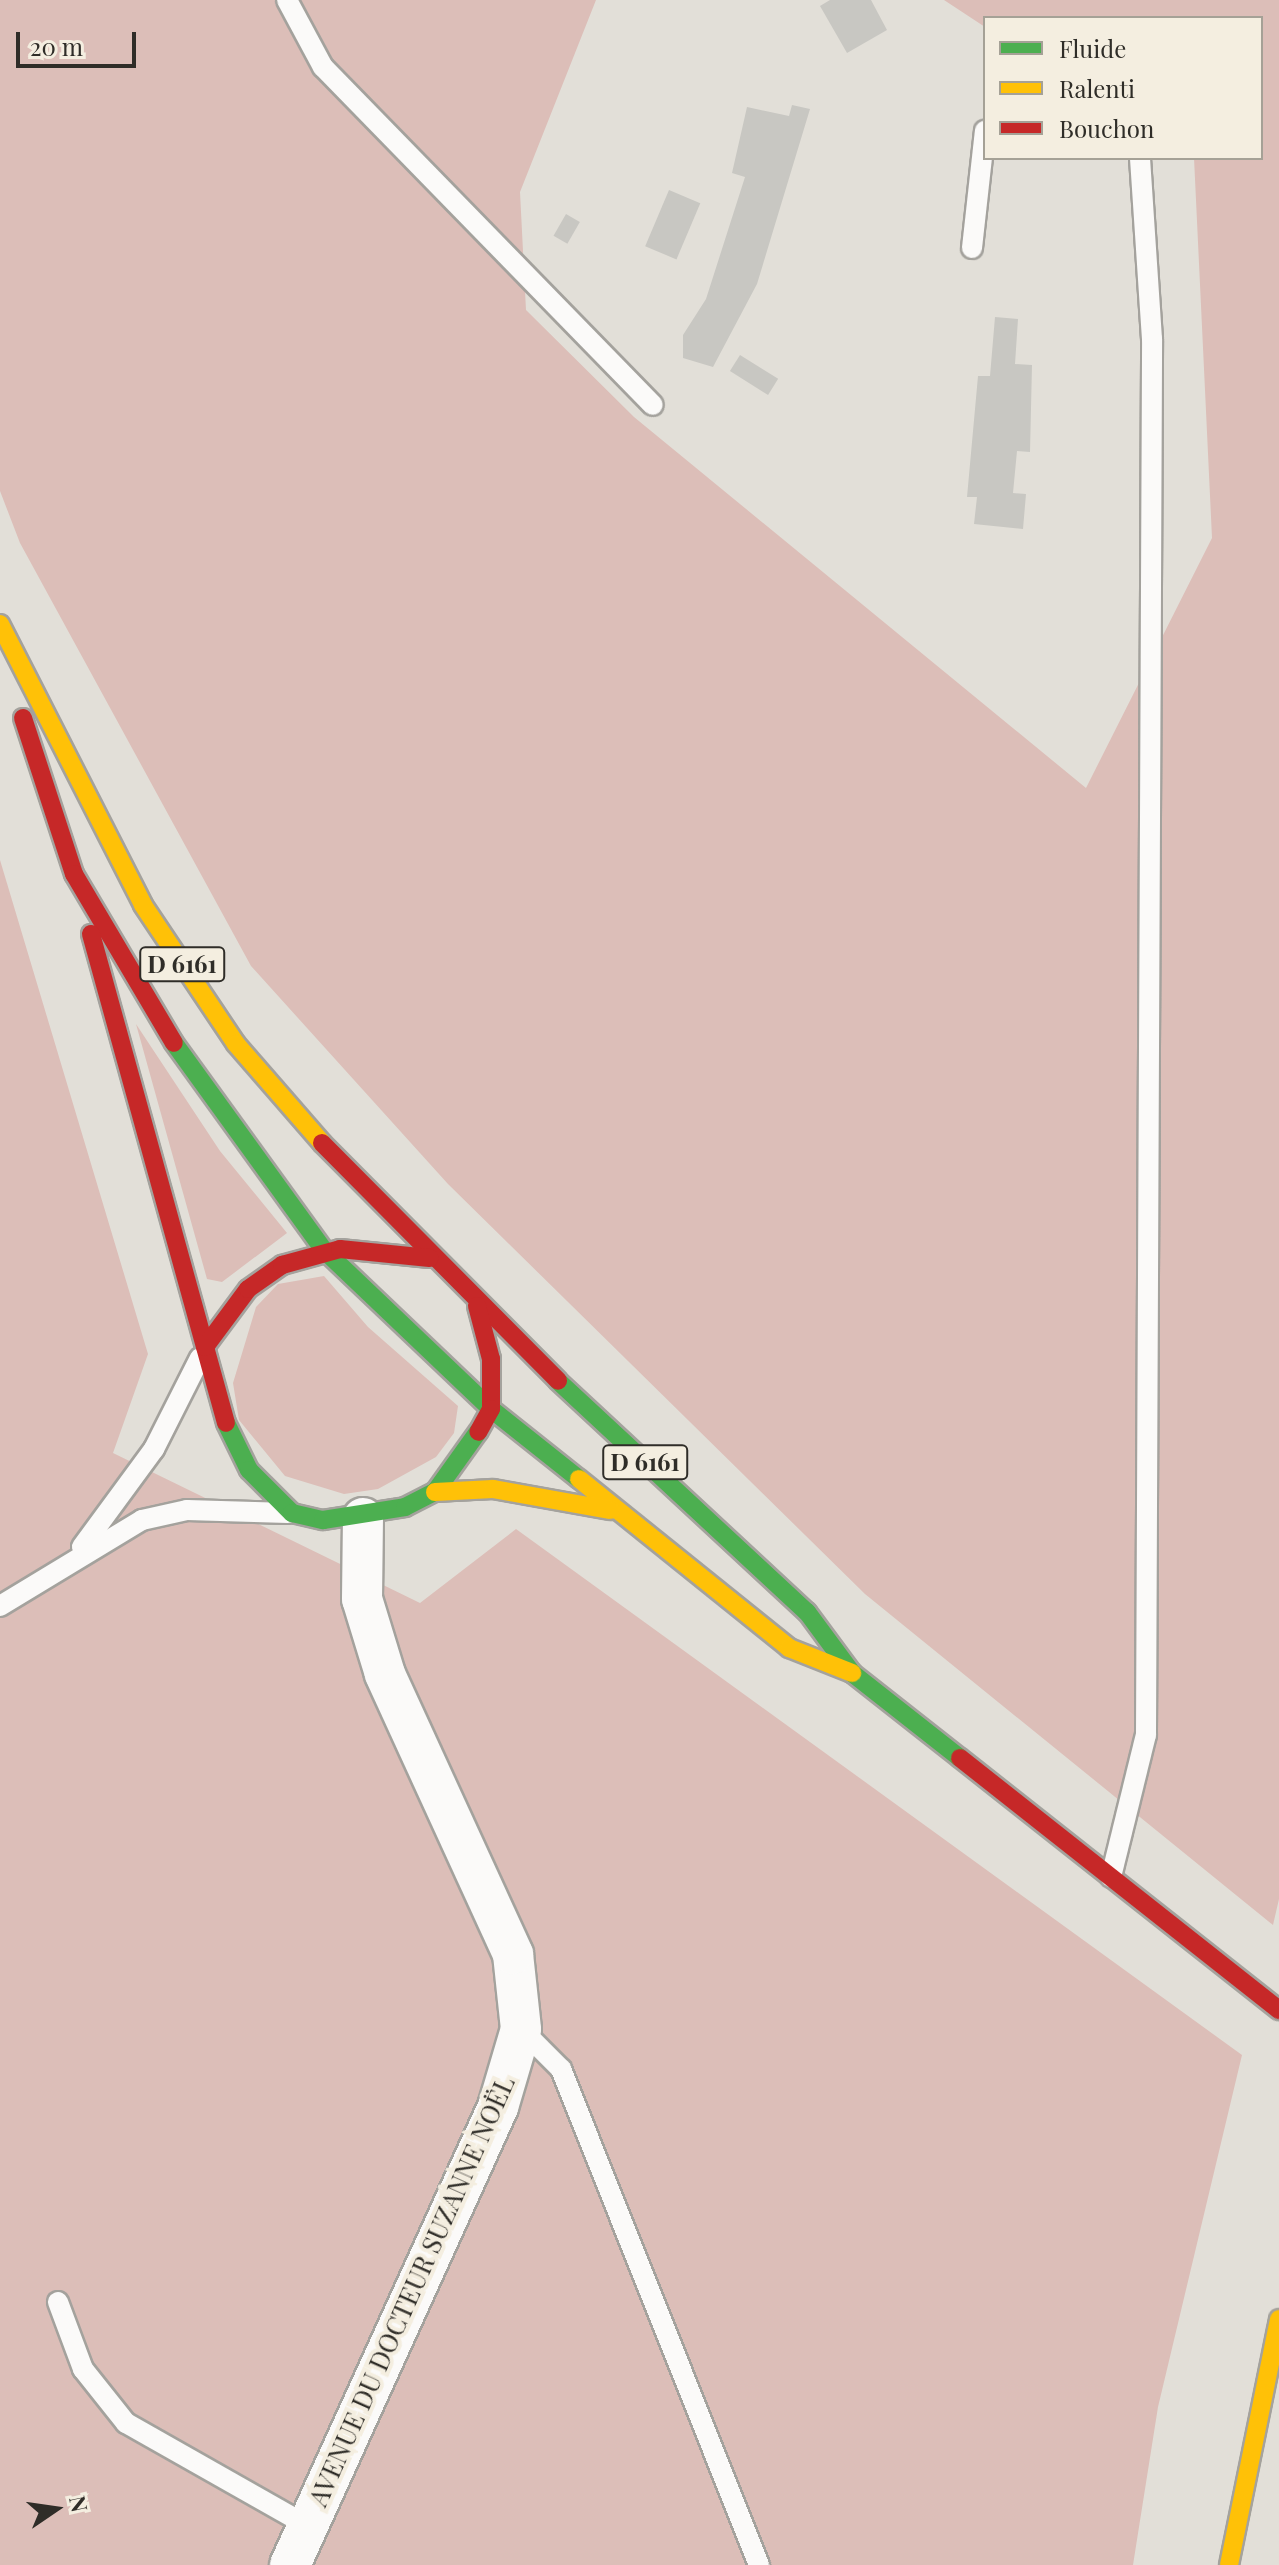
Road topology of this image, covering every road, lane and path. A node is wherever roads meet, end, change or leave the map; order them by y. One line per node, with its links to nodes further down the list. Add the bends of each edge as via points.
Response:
1 (287, 0): 5 (lane, via 323,67)
2 (983, 149): 4 (lane)
3 (1140, 160): 21 (lane, via 1152,339 1146,1735)
4 (972, 248)
5 (653, 405)
6 (0, 624): 10 (main road, D 6161, via 143,905 236,1044)
7 (0, 647): 8 (main road, D 6161)
8 (74, 874): 9 (main road, D 6161, via 201,1090); 12 (main road, D 6161)
9 (324, 1250): 10 (main road, via 378,1247); 12 (main road, via 282,1265 248,1289); 13 (main road, D 6161)
10 (430, 1258): 11 (main road, D 6161)
11 (477, 1306): 13 (main road, D 6161, via 491,1359); 20 (main road, D 6161, via 807,1612)
12 (205, 1347): 15 (main road, D 6161, via 221,1414 249,1470); 18 (lane, via 154,1449)
13 (491, 1409): 14 (main road, D 6161, via 475,1445); 16 (main road, D 6161)
14 (435, 1492): 16 (main road, D 6161, via 559,1496); 17 (main road, D 6161)
15 (292, 1513): 17 (main road, D 6161); 18 (lane, via 187,1510 142,1520)
16 (628, 1515): 20 (main road, D 6161, via 789,1648)
17 (363, 1518): 23 (street, AVENUE DU DOCTEUR SUZANNE NOËL, via 362,1599 385,1674 513,1954)
18 (77, 1554): 19 (lane)
19 (0, 1606)
20 (852, 1673): 21 (main road, D 6161)
21 (1111, 1877): 22 (main road, D 6161)
22 (1279, 2010)
23 (521, 2029): 26 (street, AVENUE DU DOCTEUR SUZANNE NOËL, via 498,2107); 28 (lane, via 561,2069)
24 (58, 2302): 26 (lane, via 83,2369 126,2423)
25 (1279, 2319): 29 (main road)
26 (308, 2526): 27 (street, AVENUE DU DOCTEUR SUZANNE NOËL)
27 (290, 2565)
28 (759, 2565)
29 (1229, 2565)

